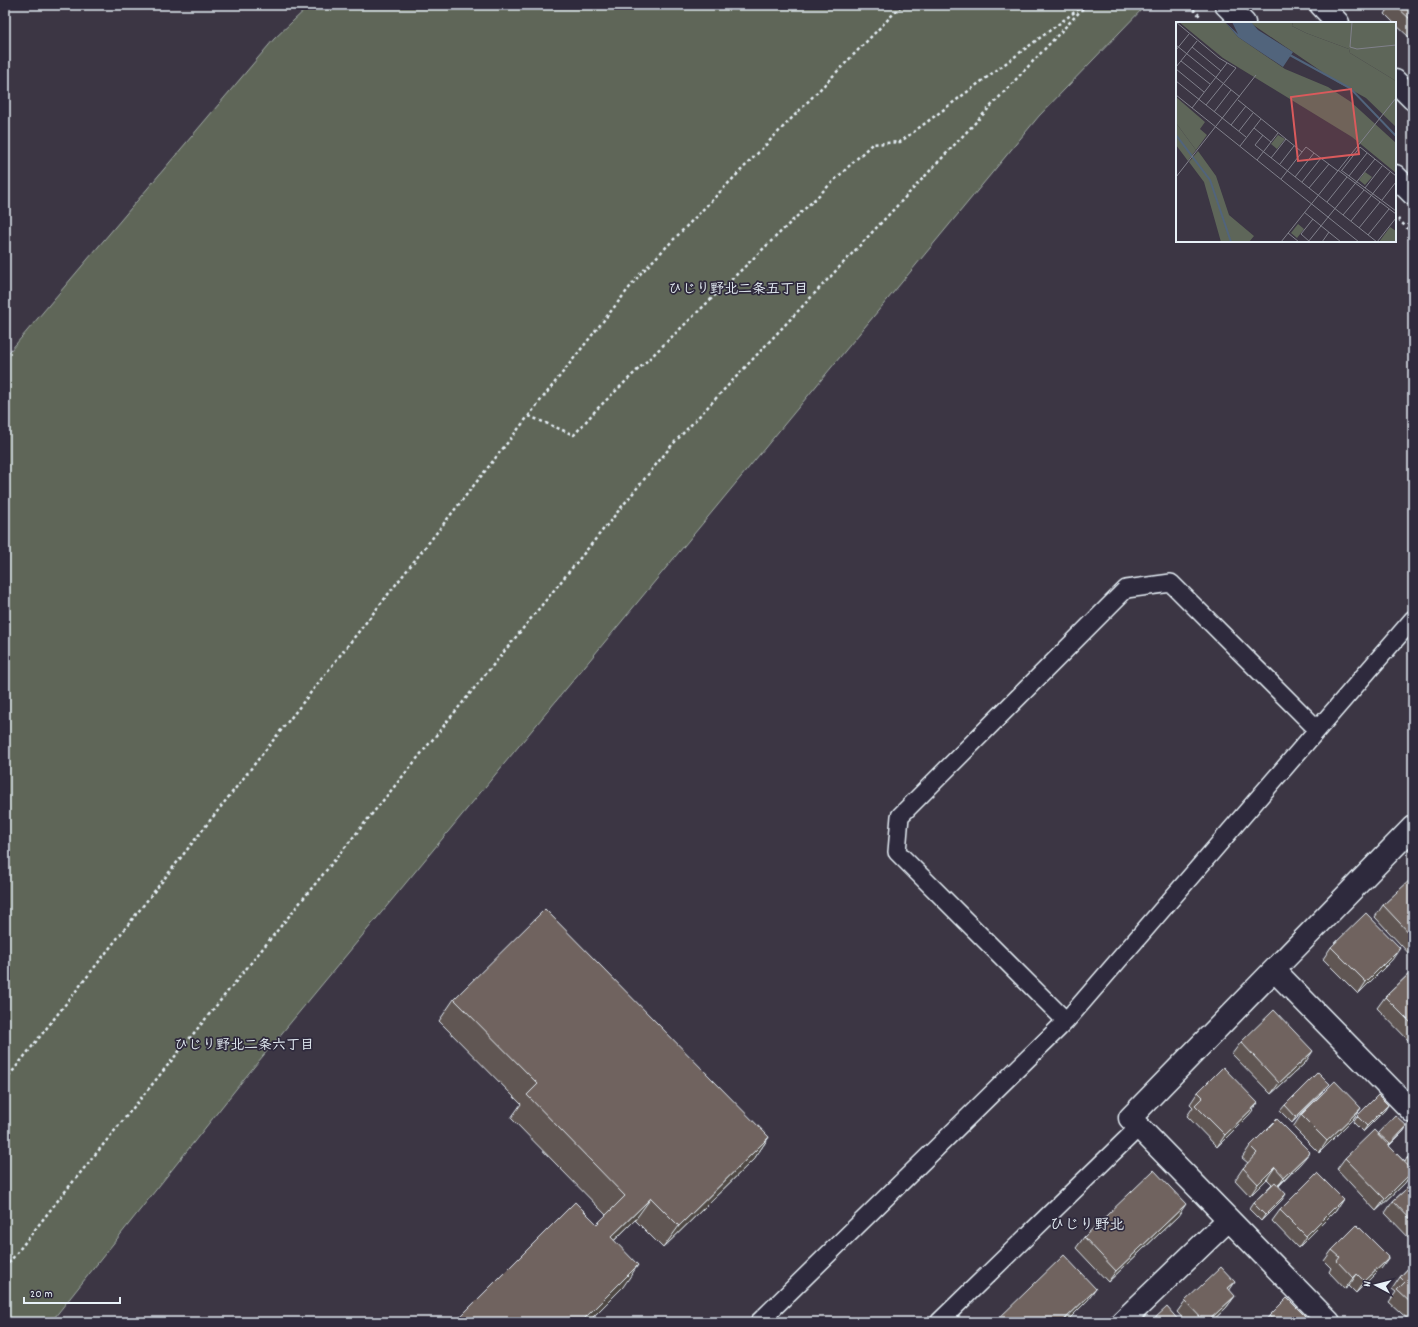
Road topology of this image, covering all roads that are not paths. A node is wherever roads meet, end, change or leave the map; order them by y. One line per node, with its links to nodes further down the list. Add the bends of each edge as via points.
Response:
1 (1226, 5): 3 (street)
2 (1321, 5): 4 (street)
3 (1243, 22)
4 (1337, 22)
5 (1396, 82): 6 (street)
6 (1413, 99)
7 (1396, 177): 8 (street)
8 (1413, 194)
9 (1413, 619): 10 (lane)
10 (1317, 729): 13 (lane); 13 (lane, via 1171,583 1126,589 900,816 897,852)
11 (1413, 827): 12 (street)
12 (1274, 970): 14 (street); 15 (street, via 1130,1118)
13 (1066, 1021): 17 (lane)
14 (1413, 1112)
15 (1139, 1127): 16 (street); 18 (lane)
16 (1228, 1220): 19 (street); 20 (street)
17 (759, 1322)
18 (939, 1322)
19 (1122, 1322)
20 (1329, 1322)

